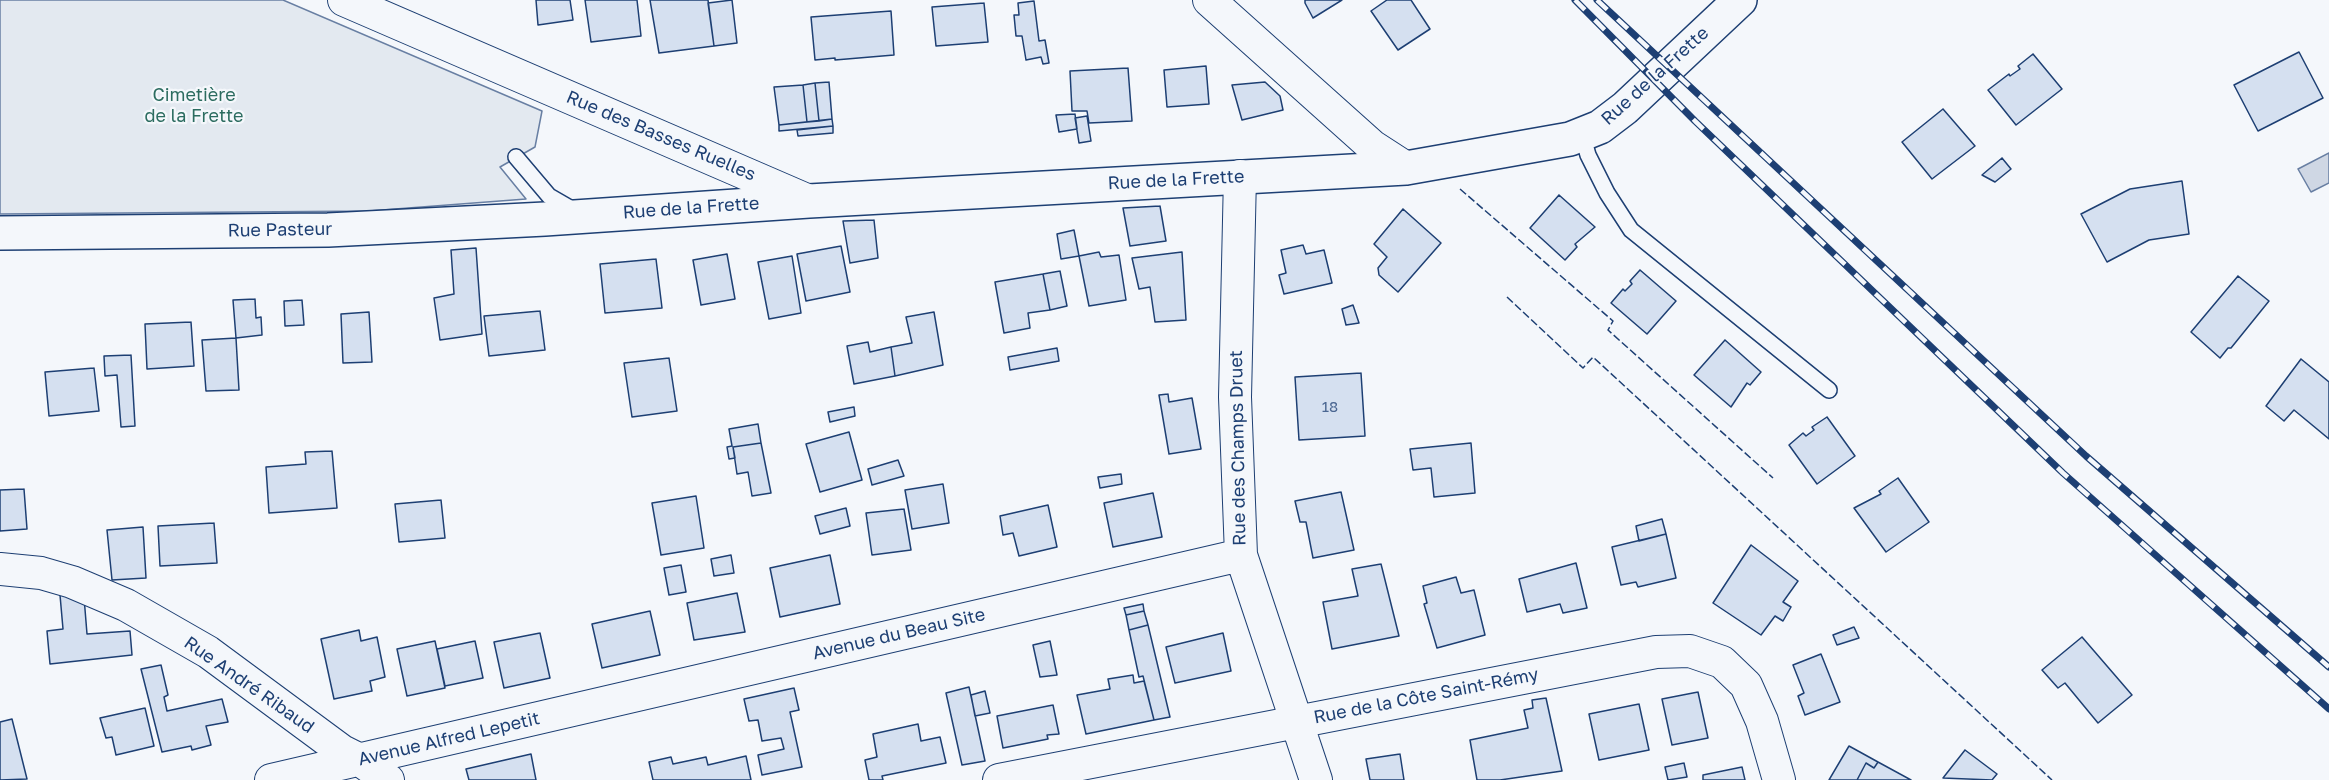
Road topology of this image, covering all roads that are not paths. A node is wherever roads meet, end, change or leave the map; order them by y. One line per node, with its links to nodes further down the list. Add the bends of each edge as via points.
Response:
1 (344, 0): 8 (street, Rue des Basses Ruelles)
2 (1209, 0): 6 (street, via 1372,146)
3 (1740, 0): 4 (street, Rue de la Frette, via 1625,108 1600,127)
4 (1582, 134): 6 (street, Rue de la Frette, via 1570,140); 11 (lane, via 1607,193 1631,230)
5 (516, 157): 9 (lane)
6 (1406, 168): 7 (street, Rue de la Frette)
7 (1240, 176): 8 (street, Rue de la Frette); 12 (street, Rue des Champs Druet, via 1235,397)
8 (809, 201): 9 (street, Rue de la Frette)
9 (571, 216): 10 (street, Rue Pasteur, via 328,230)
10 (0, 234)
11 (1829, 390)
12 (1241, 555): 14 (street, Avenue du Beau Site); 15 (street, Rue des Champs Druet)
13 (0, 569): 16 (street, Rue André Ribaud, via 41,573 126,605 208,652 342,751)
14 (558, 714): 16 (street, Avenue Alfred Lepetit)
15 (1297, 721): 19 (street, Rue de la Côte Saint-Rémy); 20 (street, Rue des Champs Druet); 21 (street, Rue de la Côte Saint-Rémy, via 1656,652 1690,651 1722,662 1746,686 1762,721)
16 (360, 759): 17 (street, Avenue Alfred Lepetit); 18 (street, Rue André Ribaud)
17 (271, 780)
18 (388, 780)
19 (999, 780)
20 (1316, 780)
21 (1779, 780)

